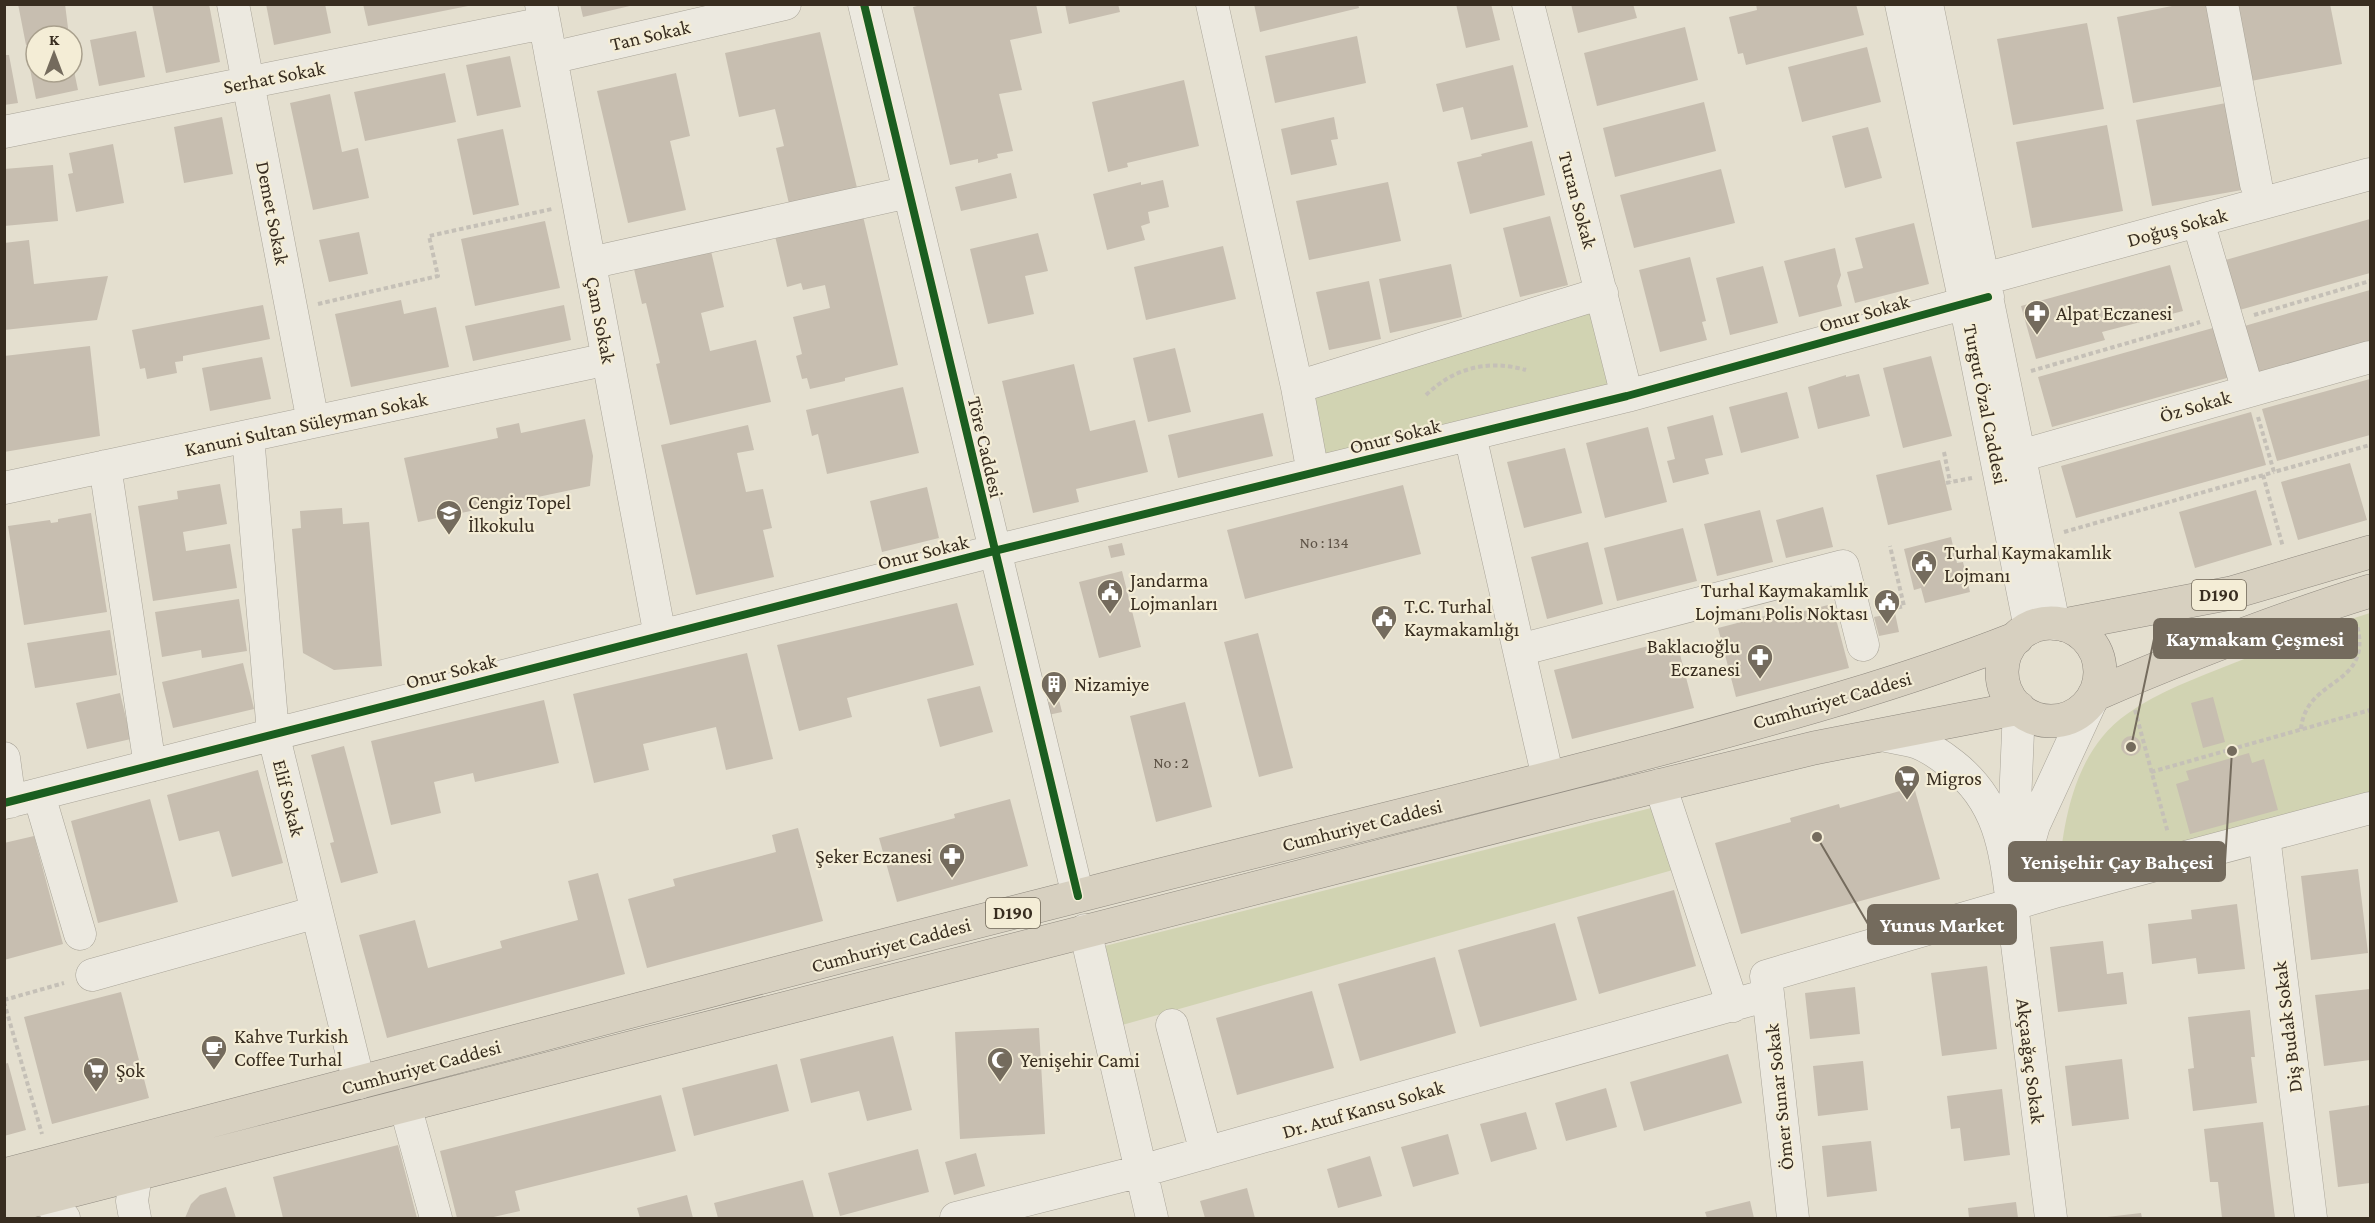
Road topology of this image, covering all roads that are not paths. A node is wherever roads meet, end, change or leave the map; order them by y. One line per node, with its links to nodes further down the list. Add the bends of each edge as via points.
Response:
1 (233, 4): 11 (street, Demet Sokak)
2 (785, 4): 10 (street, Tan Sokak)
3 (864, 4): 15 (street, Töre Caddesi)
4 (1212, 4): 22 (street)
5 (1528, 4): 18 (street, Turan Sokak)
6 (1901, 4): 19 (street, Turgut Özal Caddesi)
7 (1928, 4): 19 (street, Turgut Özal Caddesi)
8 (2222, 4): 14 (street)
9 (542, 14): 10 (street, Çam Sokak); 11 (street, Serhat Sokak)
10 (551, 58): 17 (street, Çam Sokak)
11 (248, 82): 12 (street, Serhat Sokak); 25 (street, Demet Sokak)
12 (4, 132)
13 (2370, 174): 16 (street, Doğuş Sokak)
14 (2256, 184)
15 (909, 192): 17 (street); 32 (street, Töre Caddesi)
16 (2198, 221): 19 (street, Doğuş Sokak); 23 (street)
17 (590, 263): 21 (street, Çam Sokak)
18 (1602, 293): 22 (street); 24 (street, Turan Sokak)
19 (1979, 293): 24 (street, Onur Sokak); 28 (street, Turgut Özal Caddesi, via 2005,379); 35 (street, Turgut Özal Caddesi)
20 (2370, 357): 23 (street, Öz Sokak)
21 (608, 359): 25 (street, Kanuni Sultan Süleyman Sokak); 37 (street, Çam Sokak)
22 (1297, 387): 30 (street)
23 (2249, 391): 28 (street, Öz Sokak)
24 (1627, 396): 26 (street, Onur Sokak)
25 (312, 422): 27 (street, Kanuni Sultan Süleyman Sokak)
26 (1470, 435): 30 (street, Onur Sokak); 38 (street)
27 (248, 436): 29 (street, Kanuni Sultan Süleyman Sokak); 41 (street, Elif Sokak)
28 (2020, 456): 35 (street, Turgut Özal Caddesi)
29 (105, 466): 31 (street, Kanuni Sultan Süleyman Sokak); 44 (street)
30 (1313, 473): 32 (street, Onur Sokak)
31 (4, 488)
32 (994, 551): 37 (street, Onur Sokak); 50 (street, Töre Caddesi)
33 (2370, 552): 35 (highway, Cumhuriyet Caddesi / D190, via 2230,593)
34 (2363, 604): 39 (highway, D190, via 2244,635)
35 (2041, 629): 39 (highway, via 2080,633 2096,653 2100,670); 40 (highway, via 2007,652 2002,669 2005,687); 45 (highway, Cumhuriyet Caddesi / D190, via 1886,686)
36 (1859, 631): 38 (street, via 1843,566)
37 (660, 636): 41 (street, Onur Sokak)
38 (1519, 650): 45 (street)
39 (2094, 695): 40 (highway, via 2076,714 2060,720 2034,718); 51 (street, via 2034,825)
40 (2019, 708): 42 (highway, Cumhuriyet Caddesi / D190); 51 (street)
41 (273, 733): 44 (street, Onur Sokak); 52 (street, Elif Sokak)
42 (1882, 735): 46 (highway, Cumhuriyet Caddesi / D190); 51 (street, via 1927,748 1976,786 1997,824)
43 (4, 758): 47 (street)
44 (150, 765): 47 (street, Onur Sokak)
45 (1548, 778): 50 (highway, Cumhuriyet Caddesi / D190)
46 (1660, 785): 53 (highway, Cumhuriyet Caddesi / D190); 57 (street)
47 (18, 800): 54 (street)
48 (2370, 808): 49 (street, Dr. Atuf Kansu Sokak)
49 (2264, 836): 51 (street, Dr. Atuf Kansu Sokak); 74 (street, Diş Budak Sokak)
50 (1078, 896): 59 (highway, Cumhuriyet Caddesi / D190)
51 (2012, 904): 56 (street, Dr. Atuf Kansu Sokak); 73 (street, Akçaağaç Sokak)
52 (317, 912): 55 (street); 59 (street, Elif Sokak)
53 (1085, 930): 60 (highway, Cumhuriyet Caddesi / D190); 64 (street)
54 (80, 934)
55 (92, 975)
56 (1767, 986): 57 (street, Dr. Atuf Kansu Sokak); 72 (street, Ömer Sunar Sokak)
57 (1733, 1006): 62 (street, Dr. Atuf Kansu Sokak)
58 (1172, 1025): 62 (street)
59 (359, 1083): 61 (highway, Cumhuriyet Caddesi / D190)
60 (405, 1105): 65 (highway, Cumhuriyet Caddesi / D190); 69 (street)
61 (126, 1144): 63 (highway, Cumhuriyet Caddesi / D190); 65 (highway)
62 (1206, 1153): 64 (street, Dr. Atuf Kansu Sokak)
63 (30, 1169): 67 (highway)
64 (1142, 1171): 70 (street, Dr. Atuf Kansu Sokak); 71 (street)
65 (136, 1174): 67 (highway, Cumhuriyet Caddesi / D190); 68 (street, via 132,1201)
66 (4, 1208): 67 (highway, Cumhuriyet Caddesi / D190)
67 (55, 1208)
68 (135, 1218)
69 (436, 1218)
70 (956, 1218)
71 (1152, 1218)
72 (1793, 1218)
73 (2051, 1218)
74 (2311, 1218)

